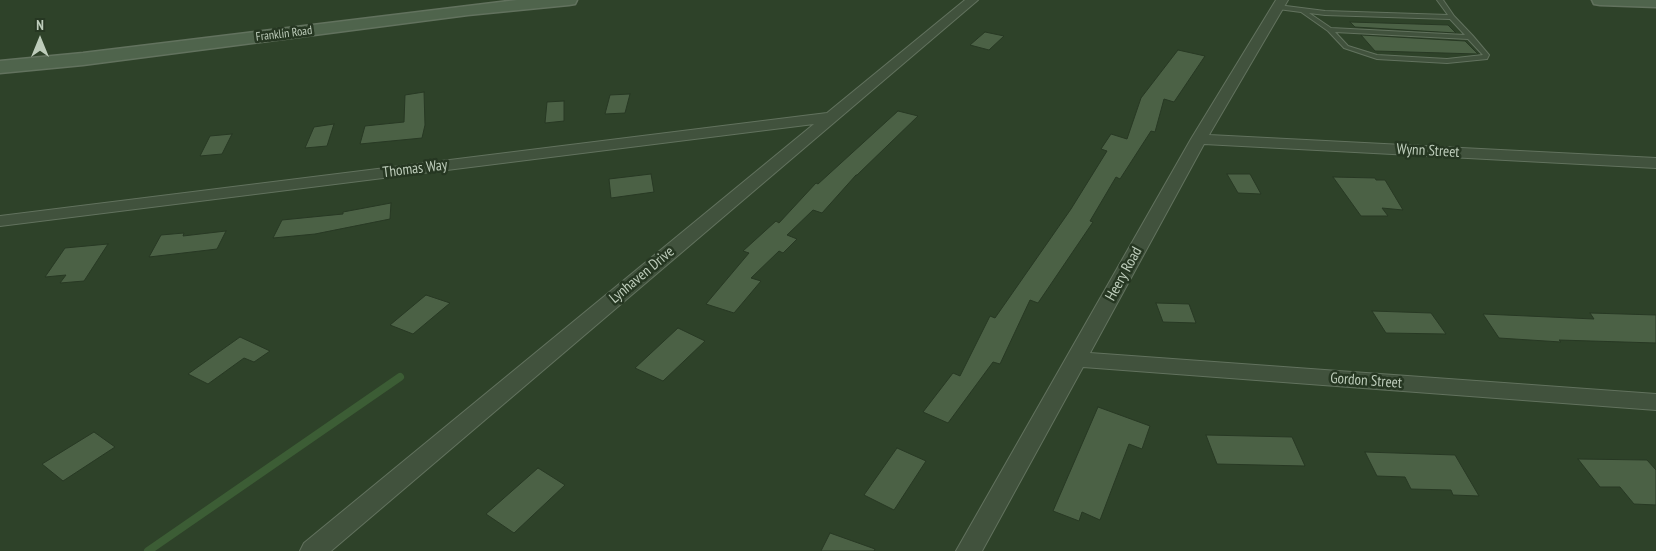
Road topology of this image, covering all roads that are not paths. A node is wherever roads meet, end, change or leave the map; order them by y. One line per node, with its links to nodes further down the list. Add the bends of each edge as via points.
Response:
1 (569, 0): 5 (main road, Franklin Road)
2 (972, 0): 13 (street, Lynhaven Drive)
3 (1440, 0): 9 (lane)
4 (1600, 0): 6 (main road)
5 (521, 2): 12 (main road, Franklin Road)
6 (1656, 2)
7 (1280, 4): 8 (lane); 14 (street, Heery Road)
8 (1304, 12): 9 (lane); 10 (lane)
9 (1452, 17): 11 (lane)
10 (1330, 30): 11 (lane); 11 (lane, via 1346,47 1377,57 1447,61 1485,58 1486,55)
11 (1471, 38)
12 (0, 67)
13 (830, 117): 16 (street, Thomas Way); 19 (street, Lynhaven Drive)
14 (1200, 139): 15 (street, Wynn Street); 17 (street, Heery Road)
15 (1656, 163)
16 (0, 221)
17 (1076, 359): 18 (street, Gordon Street); 20 (street, Heery Road)
18 (1656, 402)
19 (312, 551)
20 (969, 551)

